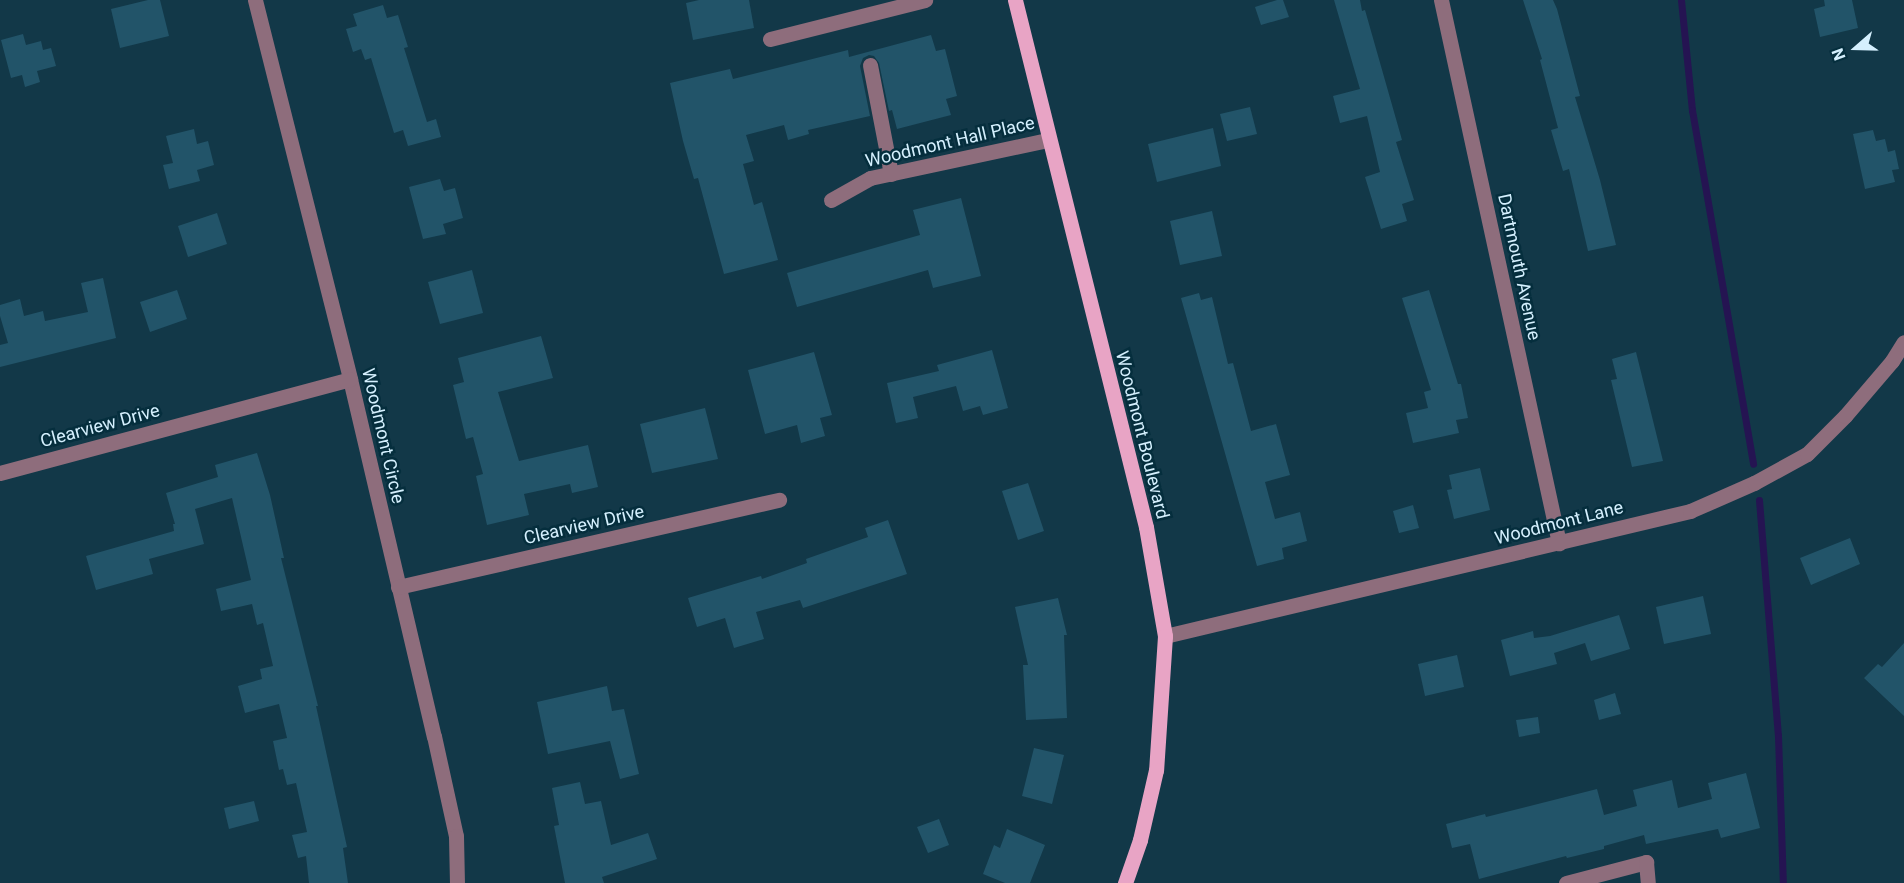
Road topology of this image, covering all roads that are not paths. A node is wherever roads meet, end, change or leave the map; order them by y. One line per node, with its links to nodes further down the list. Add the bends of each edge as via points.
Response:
1 (255, 0): 11 (street, Woodmont Circle)
2 (925, 0): 5 (street)
3 (1015, 0): 7 (main road, Woodmont Boulevard)
4 (1441, 0): 14 (street, Dartmouth Avenue)
5 (770, 39)
6 (870, 64): 8 (street)
7 (1048, 140): 8 (street, Woodmont Hall Place); 16 (main road, Woodmont Boulevard, via 1146,527)
8 (891, 174): 9 (street, Woodmont Hall Place, via 870,178)
9 (831, 200)
10 (1904, 342): 14 (street, Woodmont Lane, via 1861,398 1806,454 1754,483 1690,511)
11 (350, 379): 12 (street, Clearview Drive); 15 (street, Woodmont Circle)
12 (0, 473)
13 (779, 500): 15 (street, Clearview Drive)
14 (1559, 543): 16 (street, Woodmont Lane)
15 (398, 587): 17 (street, Woodmont Circle, via 456,836)
16 (1165, 636): 18 (main road, Woodmont Boulevard, via 1156,770 1140,840)
17 (457, 883)
18 (1125, 883)
19 (1566, 883): 20 (street, via 1646,862)
20 (1648, 883)

